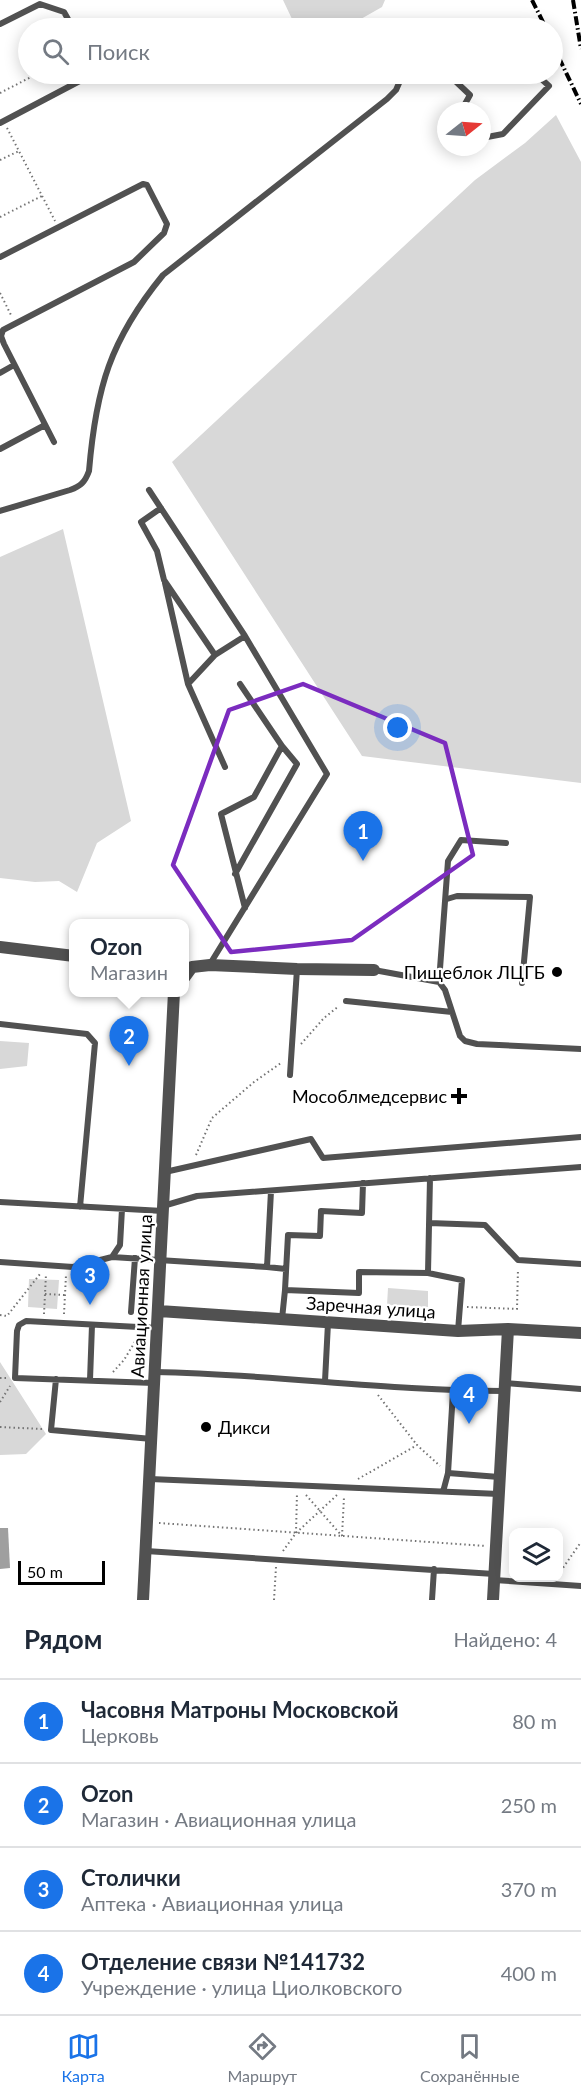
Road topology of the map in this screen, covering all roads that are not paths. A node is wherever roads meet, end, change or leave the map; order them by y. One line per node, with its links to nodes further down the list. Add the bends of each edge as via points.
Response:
1 (67, 18): 2 (lane, via 64,12 40,4)
2 (0, 24)
3 (74, 84): 8 (lane)
4 (399, 84): 18 (lane, via 387,99 163,274 141,302 104,375 86,480 70,490)
5 (458, 84): 7 (lane, via 470,95)
6 (547, 84): 9 (lane, via 503,134)
7 (466, 102)
8 (2, 122)
9 (491, 136)
10 (0, 257): 11 (lane, via 143,184 151,191 167,224 164,233 134,262 3,330 1,336)
11 (14, 365): 12 (lane); 13 (lane)
12 (0, 373)
13 (45, 425): 14 (lane); 15 (lane)
14 (54, 442)
15 (0, 449)
16 (149, 490): 17 (lane)
17 (160, 508): 19 (lane, via 141,522 157,551); 20 (lane)
18 (0, 511)
19 (164, 580): 21 (lane); 22 (lane)
20 (245, 636): 21 (lane); 29 (lane, via 327,774)
21 (215, 655): 22 (lane)
22 (188, 684): 25 (lane)
23 (240, 684): 24 (lane)
24 (282, 746): 27 (lane, via 297,764); 27 (lane, via 254,797 221,814)
25 (225, 767)
26 (506, 843): 28 (lane, via 461,840 448,861)
27 (236, 874): 29 (lane)
28 (447, 898): 36 (lane); 37 (lane, via 530,897)
29 (245, 908): 32 (lane)
30 (0, 948): 31 (street)
31 (69, 955)
32 (210, 965): 33 (street); 34 (street)
33 (297, 969): 35 (street); 43 (lane)
34 (189, 970)
35 (374, 970): 36 (lane)
36 (439, 982): 40 (lane)
37 (522, 983)
38 (174, 997): 46 (street, Авиационная улица)
39 (346, 1001): 40 (lane)
40 (452, 1012): 42 (lane, via 465,1041)
41 (0, 1024): 51 (lane, via 87,1034 95,1043)
42 (581, 1049)
43 (290, 1075)
44 (581, 1137): 46 (lane, via 323,1158 311,1139)
45 (581, 1167): 47 (lane)
46 (164, 1172): 53 (street, Авиационная улица)
47 (430, 1178): 48 (lane); 54 (lane)
48 (363, 1183): 49 (lane); 61 (lane, via 362,1213 321,1211 320,1236 288,1235)
49 (271, 1191): 53 (lane, via 197,1196); 60 (lane)
50 (0, 1202): 51 (lane)
51 (80, 1207): 52 (lane)
52 (122, 1209): 53 (lane); 55 (lane, via 120,1245)
53 (163, 1209): 57 (street, Авиационная улица)
54 (429, 1223): 59 (lane, via 485,1225 518,1260); 62 (lane)
55 (112, 1257): 56 (lane); 58 (lane, via 73,1267)
56 (135, 1258): 57 (lane); 65 (lane)
57 (161, 1261): 60 (lane); 64 (street, Авиационная улица)
58 (0, 1262)
59 (581, 1264)
60 (267, 1268): 61 (lane)
61 (286, 1269): 63 (lane)
62 (428, 1273): 63 (lane, via 359,1272 359,1293); 71 (lane, via 462,1280)
63 (285, 1290): 66 (lane)
64 (159, 1311): 66 (street, Заречная улица); 69 (street, Авиационная улица)
65 (131, 1312)
66 (282, 1319): 67 (street, Заречная улица)
67 (328, 1323): 71 (street, Заречная улица); 76 (lane)
68 (93, 1325): 69 (lane); 74 (lane, via 19,1325 15,1378); 75 (lane)
69 (158, 1328): 73 (street, Авиационная улица)
70 (508, 1329): 71 (street, Заречная улица); 72 (street, Заречная улица); 77 (street)
71 (458, 1331)
72 (581, 1333)
73 (155, 1377): 75 (lane); 76 (lane); 80 (street, Авиационная улица)
74 (56, 1379): 75 (lane); 80 (lane, via 51,1430)
75 (90, 1380)
76 (325, 1381): 79 (lane)
77 (505, 1387): 78 (lane); 79 (lane); 82 (street)
78 (581, 1389)
79 (453, 1391): 81 (lane)
80 (152, 1439): 83 (street, Авиационная улица)
81 (448, 1473): 82 (lane); 84 (lane)
82 (500, 1477): 85 (street)
83 (150, 1479): 84 (lane); 86 (street, Авиационная улица)
84 (443, 1491): 85 (lane)
85 (499, 1494): 88 (street)
86 (146, 1551): 87 (lane); 90 (street, Авиационная улица)
87 (434, 1569): 88 (lane); 91 (lane)
88 (494, 1577): 89 (lane); 92 (street)
89 (581, 1586)
90 (144, 1600)
91 (432, 1600)
92 (493, 1600)

